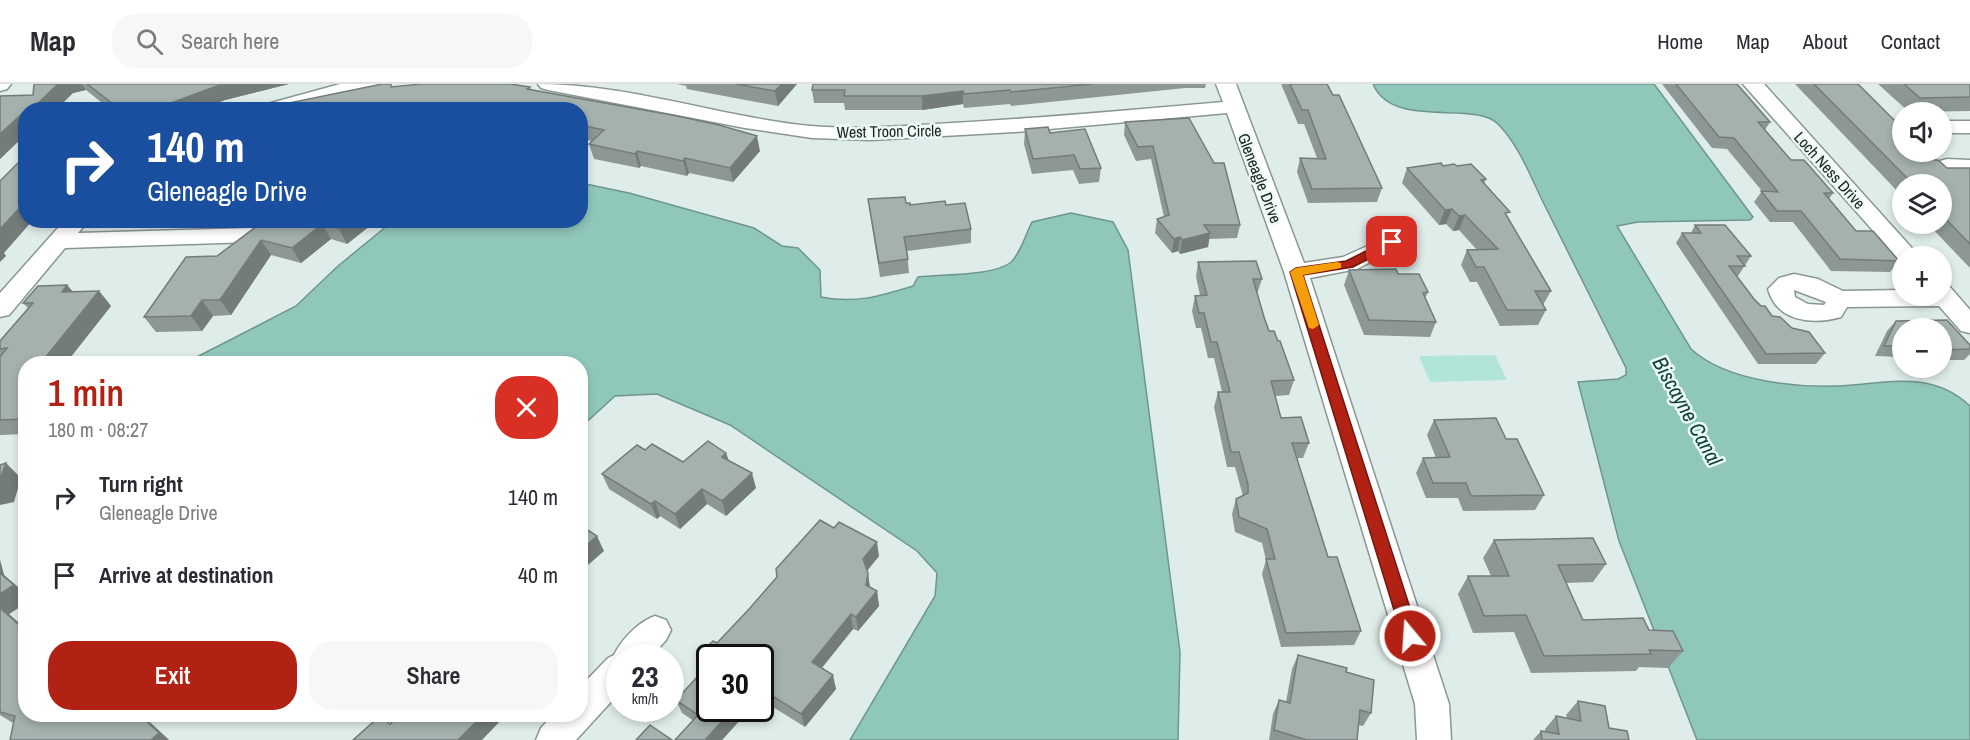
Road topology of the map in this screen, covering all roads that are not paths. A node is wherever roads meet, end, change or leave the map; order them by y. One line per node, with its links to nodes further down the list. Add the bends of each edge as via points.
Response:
1 (371, 84): 6 (street)
2 (548, 84): 4 (street, West Troon Circle)
3 (1753, 84): 15 (street, Loch Ness Drive)
4 (596, 88): 5 (street, West Troon Circle, via 745,122 812,132 871,134 1015,126)
5 (1229, 96): 16 (street, Gleneagle Drive)
6 (295, 102)
7 (1952, 127): 8 (street)
8 (1970, 127)
9 (1947, 165): 10 (street)
10 (1970, 166)
11 (70, 228): 13 (street)
12 (253, 235): 13 (street)
13 (58, 241): 20 (street)
14 (1392, 242): 16 (street, via 1349,264)
15 (1899, 246)
16 (1296, 272): 28 (street, Gleneagle Drive, via 1432,704)
17 (1892, 297): 18 (street)
18 (1840, 299)
19 (1952, 306): 21 (street)
20 (0, 309)
21 (1970, 325)
22 (655, 630): 23 (street)
23 (642, 644)
24 (606, 683): 25 (street)
25 (588, 702)
26 (570, 722): 27 (street)
27 (553, 740)
28 (1434, 740)

